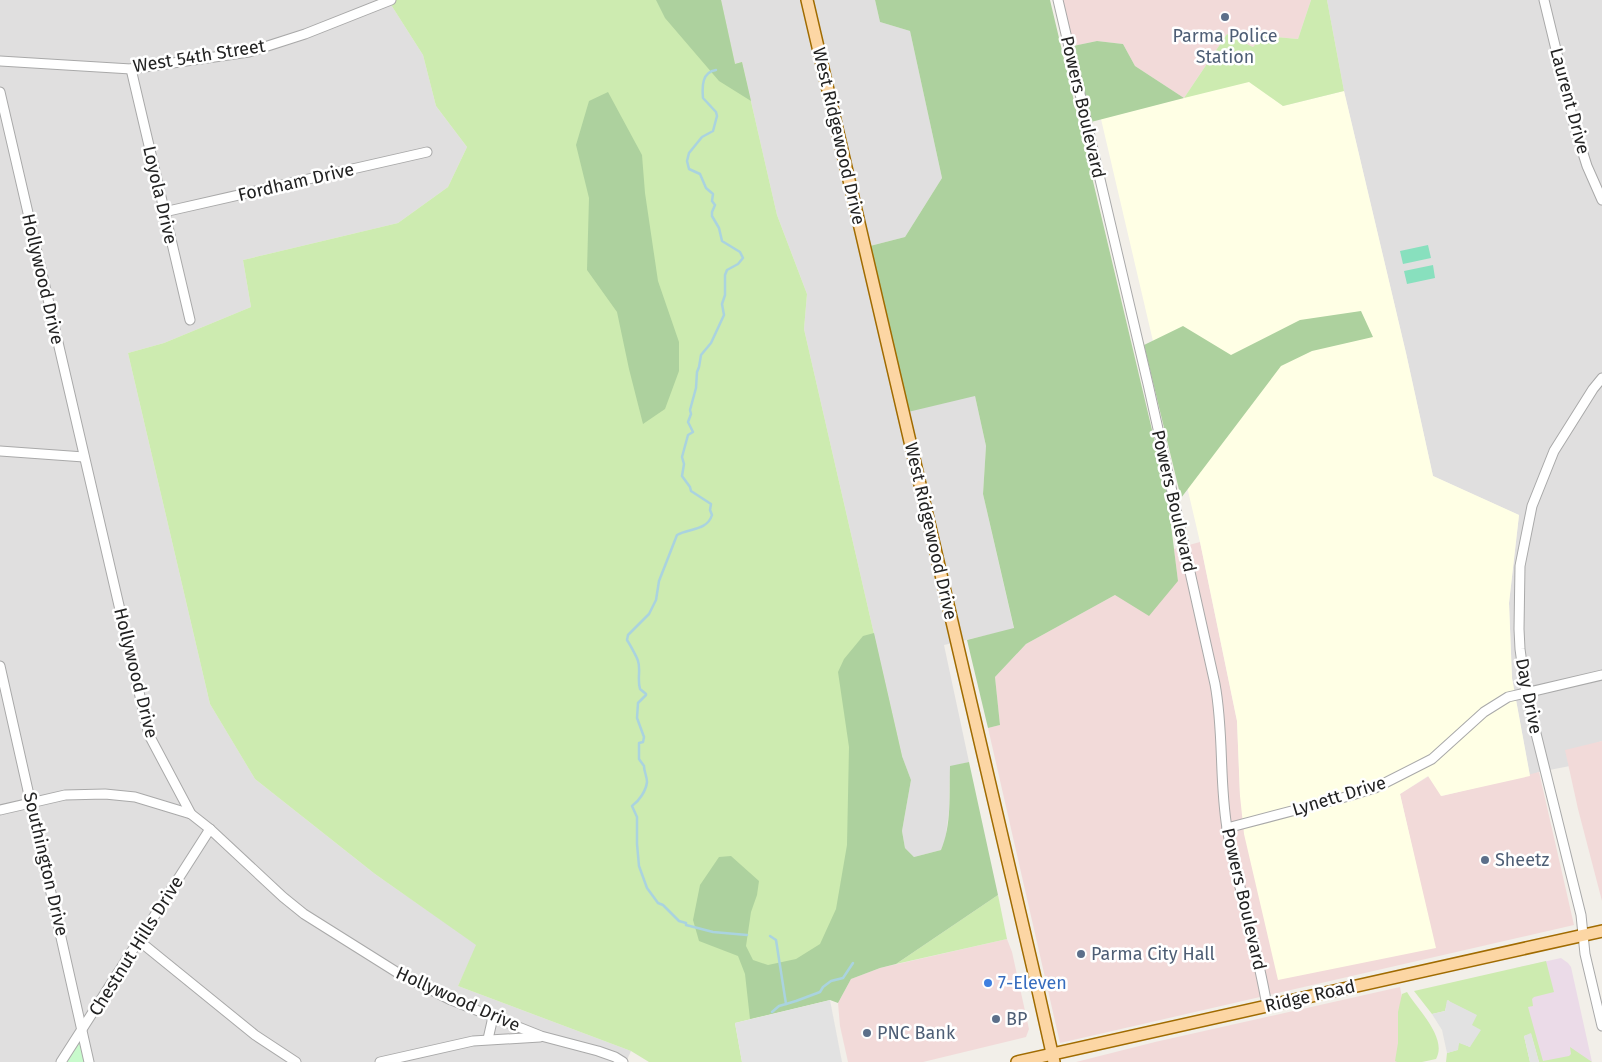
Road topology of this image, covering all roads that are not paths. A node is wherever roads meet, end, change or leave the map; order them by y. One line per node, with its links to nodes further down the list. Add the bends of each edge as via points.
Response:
1 (391, 0): 6 (street, West 54th Street, via 249,52)
2 (807, 0): 32 (main road, West Ridgewood Drive)
3 (1058, 0): 21 (street, Powers Boulevard, via 1215,684)
4 (1544, 0): 9 (street, Laurent Drive, via 1575,128)
5 (0, 60): 6 (street, West 54th Street)
6 (131, 69): 10 (street, Loyola Drive)
7 (0, 92): 14 (street, Hollywood Drive)
8 (427, 152): 10 (street, Fordham Drive)
9 (1602, 200)
10 (164, 212): 11 (street, Loyola Drive)
11 (190, 320)
12 (1602, 378): 17 (street, Day Drive, via 1554,451 1532,506 1520,566 1519,629)
13 (0, 451): 14 (street)
14 (84, 457): 20 (street, Hollywood Drive, via 148,735)
15 (0, 666): 18 (street, Southington Drive)
16 (1602, 675): 17 (street, Lynett Drive)
17 (1526, 692): 21 (street, Lynett Drive, via 1508,696 1484,712 1432,759 1374,788); 24 (street, Day Drive, via 1581,915)
18 (32, 802): 19 (street); 20 (street, via 65,795 105,794 135,798); 29 (street, Southington Drive)
19 (0, 810)
20 (190, 814): 22 (street, Hollywood Drive)
21 (1227, 828): 26 (street, Powers Boulevard)
22 (210, 829): 25 (street, Chestnut Hills Drive); 27 (street, Hollywood Drive, via 304,914 398,974)
23 (1602, 931): 24 (main road, Ridge Road)
24 (1583, 935): 26 (main road, Ridge Road); 28 (street, Day Drive)
25 (138, 940): 29 (street, Chestnut Hills Drive); 35 (street, via 255,1035)
26 (1267, 1006): 32 (main road, Ridge Road)
27 (493, 1017): 30 (street, Hollywood Drive); 31 (street)
28 (1602, 1026)
29 (83, 1030): 33 (street, Chestnut Hills Drive); 34 (street, Southington Drive)
30 (541, 1036): 31 (street); 37 (street, Hollywood Drive, via 598,1051)
31 (488, 1039): 36 (street)
32 (1053, 1058): 38 (main road, Ridge Road)
33 (61, 1062)
34 (90, 1062)
35 (296, 1062)
36 (380, 1062)
37 (623, 1062)
38 (1017, 1062)

